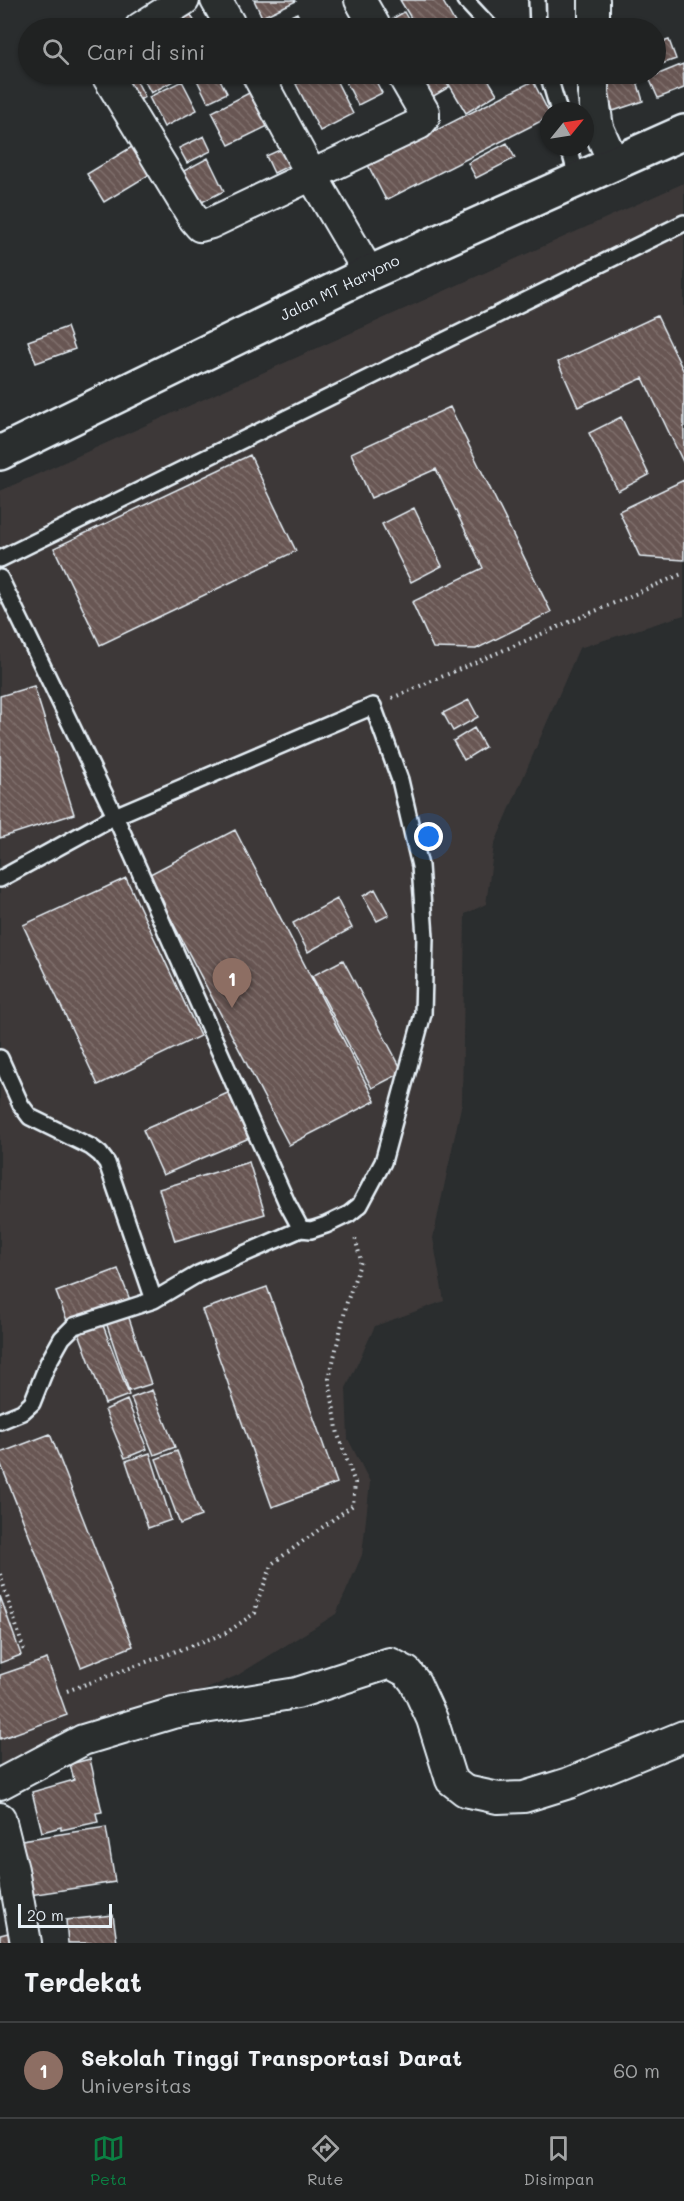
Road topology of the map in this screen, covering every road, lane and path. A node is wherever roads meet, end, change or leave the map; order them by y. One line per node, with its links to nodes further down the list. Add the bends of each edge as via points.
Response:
1 (184, 0): 9 (street)
2 (216, 0): 10 (street)
3 (360, 0): 11 (street)
4 (465, 0): 8 (lane)
5 (484, 0): 8 (lane)
6 (537, 0): 12 (lane)
7 (594, 0): 13 (street)
8 (478, 16)
9 (156, 18)
10 (226, 18)
11 (370, 18)
12 (538, 18)
13 (594, 18)
14 (112, 84): 23 (street, via 200,226)
15 (262, 84): 23 (street)
16 (408, 84): 23 (street, via 424,112 419,124)
17 (551, 84): 19 (lane)
18 (593, 84): 22 (street, via 598,128)
19 (556, 102)
20 (684, 132): 22 (main road, Jalan MT Haryono)
21 (571, 156): 24 (lane)
22 (614, 164): 24 (main road, Jalan MT Haryono)
23 (311, 174): 26 (street)
24 (577, 178): 26 (main road, Jalan MT Haryono)
25 (684, 223): 28 (lane)
26 (369, 273): 27 (main road, Jalan MT Haryono)
27 (0, 453)
28 (0, 559)
29 (684, 573): 31 (path)
30 (0, 578): 32 (lane)
31 (374, 706): 32 (lane); 35 (lane, via 400,780 420,866 425,937 423,1014 383,1162 360,1205)
32 (115, 816): 33 (lane); 36 (lane)
33 (0, 879)
34 (0, 1058): 37 (lane, via 30,1117 91,1148 107,1163)
35 (349, 1214): 36 (lane, via 311,1230); 41 (path, via 361,1261 329,1379 338,1435 355,1483 353,1505 273,1563 255,1613 226,1633)
36 (301, 1228): 37 (lane, via 198,1274)
37 (154, 1300): 38 (lane, via 74,1326 48,1363 32,1403)
38 (0, 1421)
39 (0, 1574): 40 (path)
40 (25, 1654)
41 (67, 1691)
42 (684, 1736): 43 (street, via 569,1783 515,1797 482,1796 465,1791 451,1780 432,1719 415,1682 407,1672 390,1663 297,1693 173,1713 83,1740)
43 (0, 1784)
44 (0, 1818): 45 (street)
45 (26, 1943)

